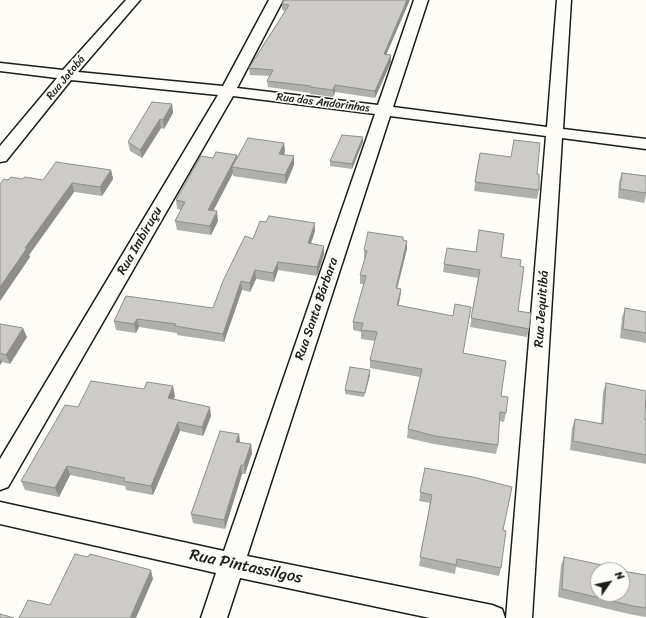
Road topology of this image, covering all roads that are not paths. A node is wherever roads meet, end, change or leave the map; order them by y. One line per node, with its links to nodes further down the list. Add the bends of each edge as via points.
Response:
1 (133, 0): 6 (street, Rua Jatobá)
2 (276, 0): 7 (street, Rua Imbiruçu)
3 (421, 0): 8 (street, Rua Santa Bárbara)
4 (564, 0): 9 (street, Rua Jequitibá)
5 (0, 67): 6 (street, Rua das Andorinhas)
6 (67, 75): 7 (street, Rua das Andorinhas); 11 (street, Rua Jatobá)
7 (228, 91): 8 (street, Rua das Andorinhas); 12 (street, Rua Imbiruçu)
8 (384, 111): 9 (street, Rua das Andorinhas); 14 (street, Rua Santa Bárbara)
9 (555, 132): 10 (street, Rua das Andorinhas); 17 (street, Rua Jequitibá)
10 (646, 144)
11 (0, 157)
12 (0, 480)
13 (0, 513): 14 (street, Rua Pintassilgos)
14 (232, 564): 15 (street, Rua Santa Bárbara); 16 (street, Rua Pintassilgos)
15 (214, 618)
16 (492, 618)
17 (519, 618)

